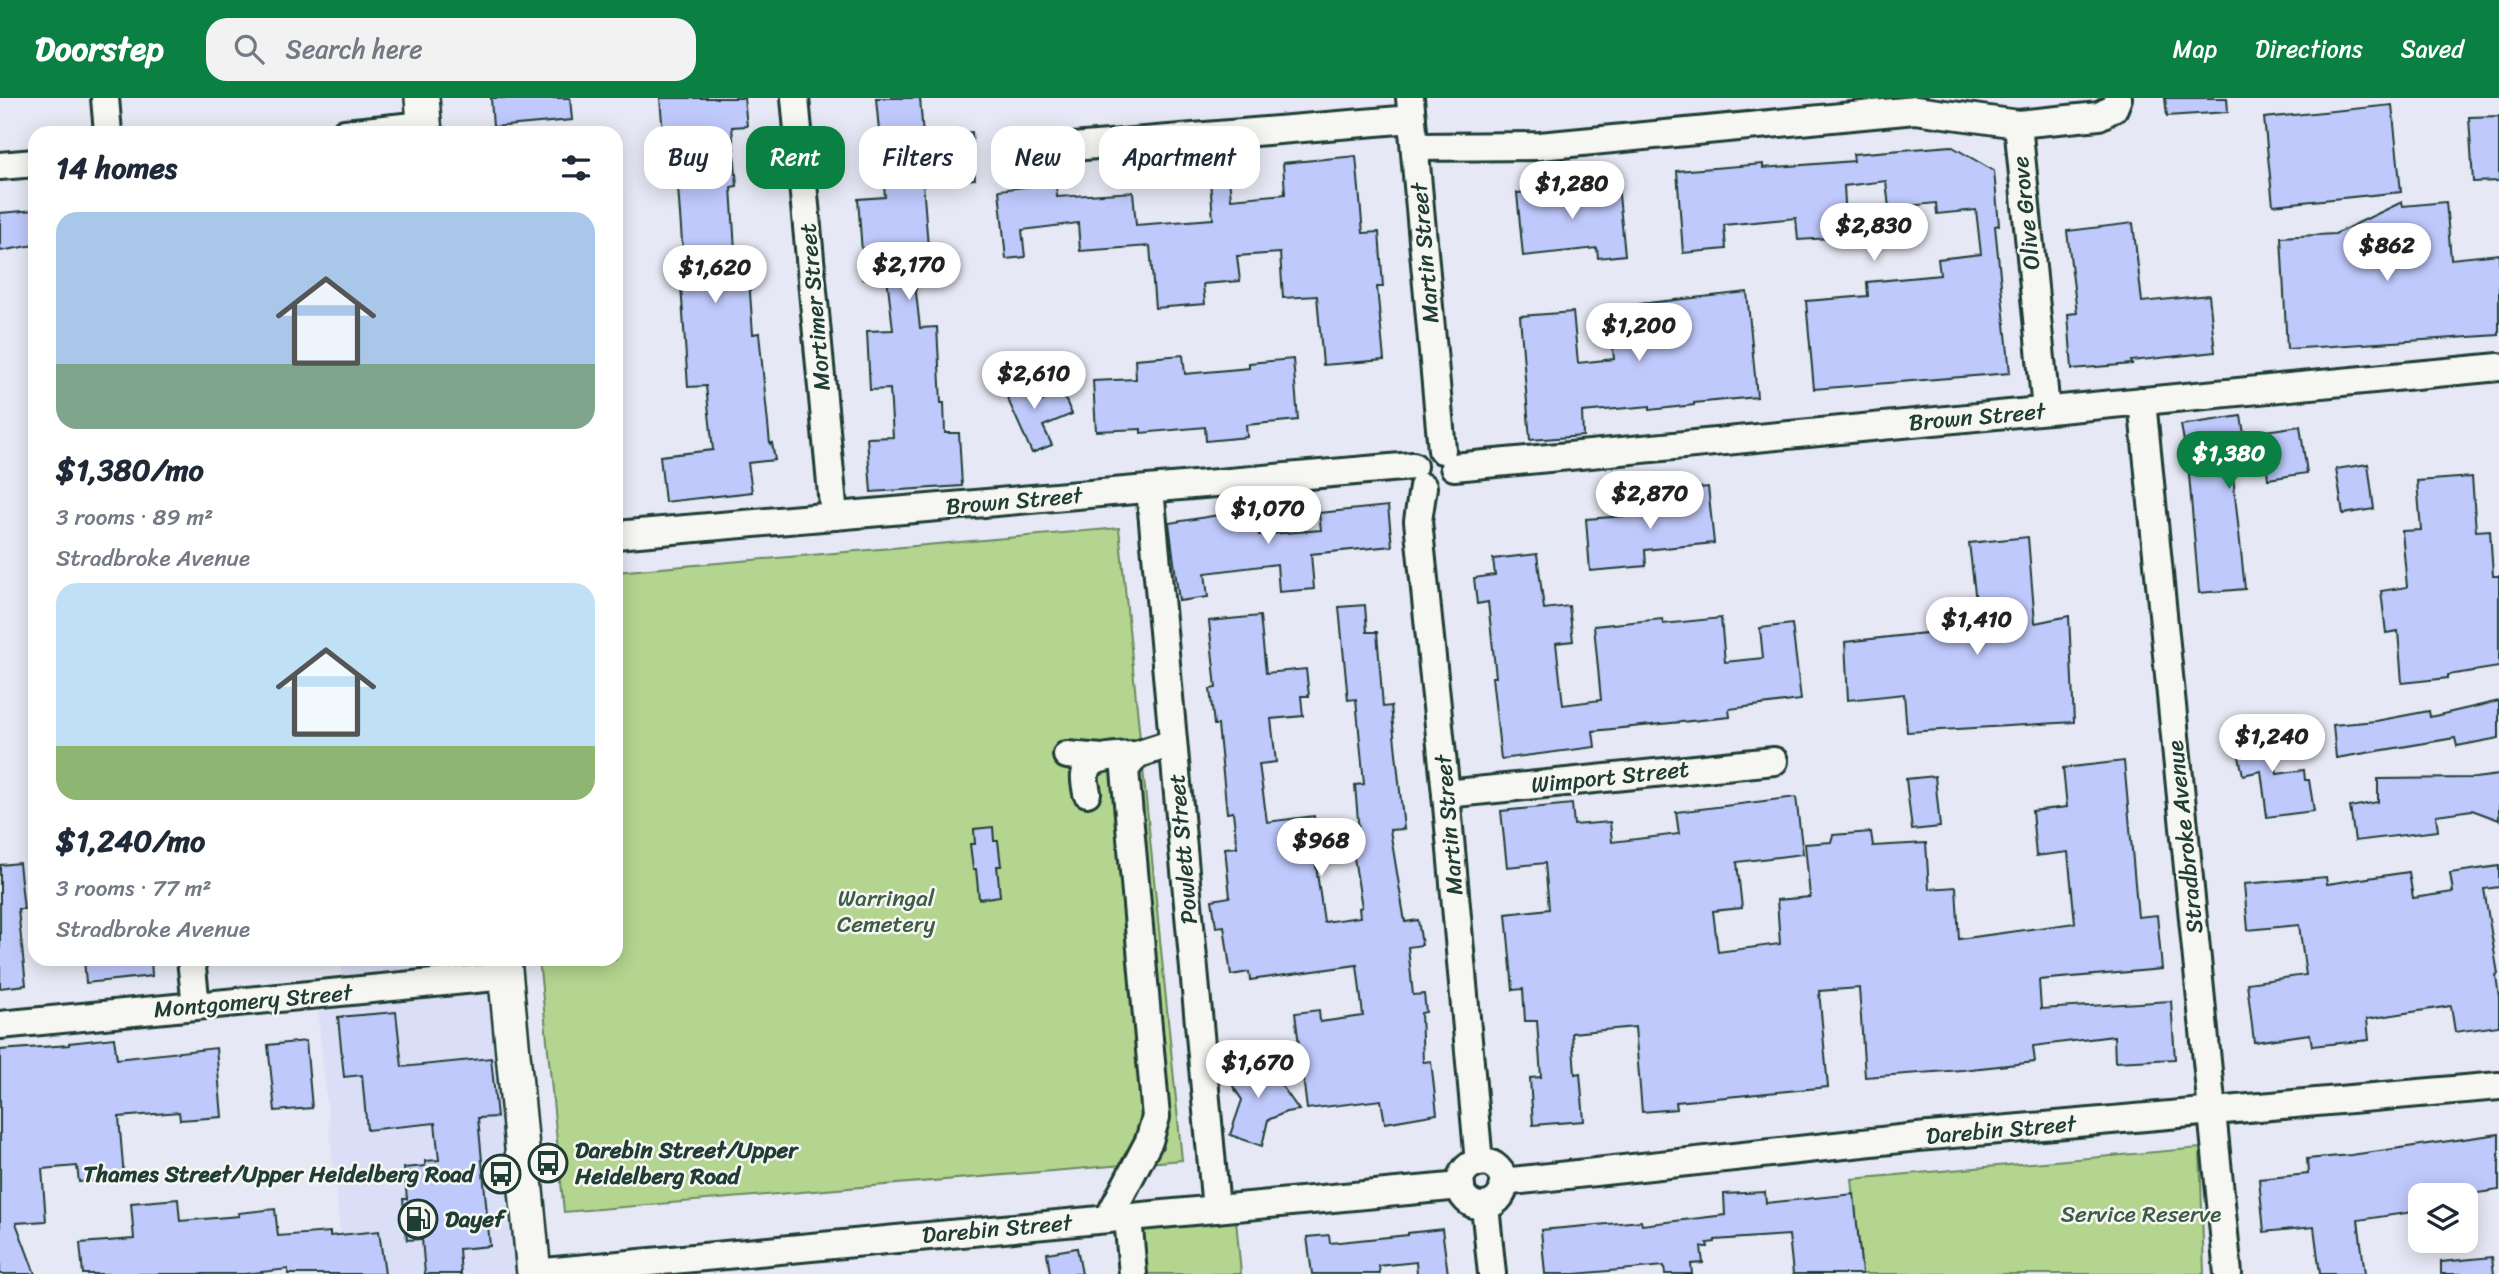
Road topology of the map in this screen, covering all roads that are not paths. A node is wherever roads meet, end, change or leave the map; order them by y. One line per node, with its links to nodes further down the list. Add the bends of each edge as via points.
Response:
1 (105, 98): 7 (street)
2 (795, 98): 19 (street, Mortimer Street)
3 (2118, 98): 6 (street, Olive Grove, via 2114,108 2099,116)
4 (1411, 108): 9 (street); 10 (street, Martin Street)
5 (424, 119): 8 (street)
6 (2018, 124): 10 (street, via 1915,110 1539,146); 15 (street, Olive Grove)
7 (107, 126)
8 (384, 126)
9 (1085, 144)
10 (1415, 147): 16 (street, Martin Street)
11 (28, 164): 12 (street)
12 (0, 166)
13 (2499, 367): 14 (street, Brown Street)
14 (2142, 401): 15 (street, Brown Street); 33 (street, Stradbroke Avenue)
15 (2046, 410): 16 (street, Brown Street)
16 (1448, 458): 17 (street, via 1435,449 1423,451 1418,455); 17 (street, via 1451,479 1442,488 1436,490)
17 (1418, 477): 18 (street, Brown Street); 27 (street, Martin Street, via 1418,521)
18 (1150, 489): 19 (street, Brown Street); 21 (street, Powlett Street)
19 (834, 516): 20 (street, Brown Street)
20 (623, 534)
21 (1173, 743): 23 (street); 38 (street, Powlett Street)
22 (1067, 755): 24 (street)
23 (1136, 755): 24 (street); 39 (street, via 1125,770 1156,1117)
24 (1102, 758): 26 (street, via 1085,773)
25 (1774, 761): 27 (street, Wimport Street)
26 (1087, 793)
27 (1446, 794): 34 (street, Martin Street)
28 (192, 966): 30 (street)
29 (505, 968): 30 (street, Montgomery Street); 40 (main road)
30 (195, 1006): 31 (street, Montgomery Street)
31 (0, 1025)
32 (2499, 1086): 33 (street, Darebin Street)
33 (2211, 1112): 35 (street, Darebin Street, via 1906,1138); 43 (street, Stradbroke Avenue)
34 (1479, 1163): 35 (street, via 1499,1169); 36 (street, via 1467,1168)
35 (1503, 1182): 37 (street, via 1498,1201)
36 (1461, 1186): 37 (street, via 1471,1204); 38 (street, Darebin Street)
37 (1485, 1206): 42 (street)
38 (1216, 1209): 39 (street, Darebin Street)
39 (1118, 1218): 40 (street, Darebin Street); 41 (street)
40 (534, 1273)
41 (1133, 1274)
42 (1492, 1274)
43 (2228, 1274)

